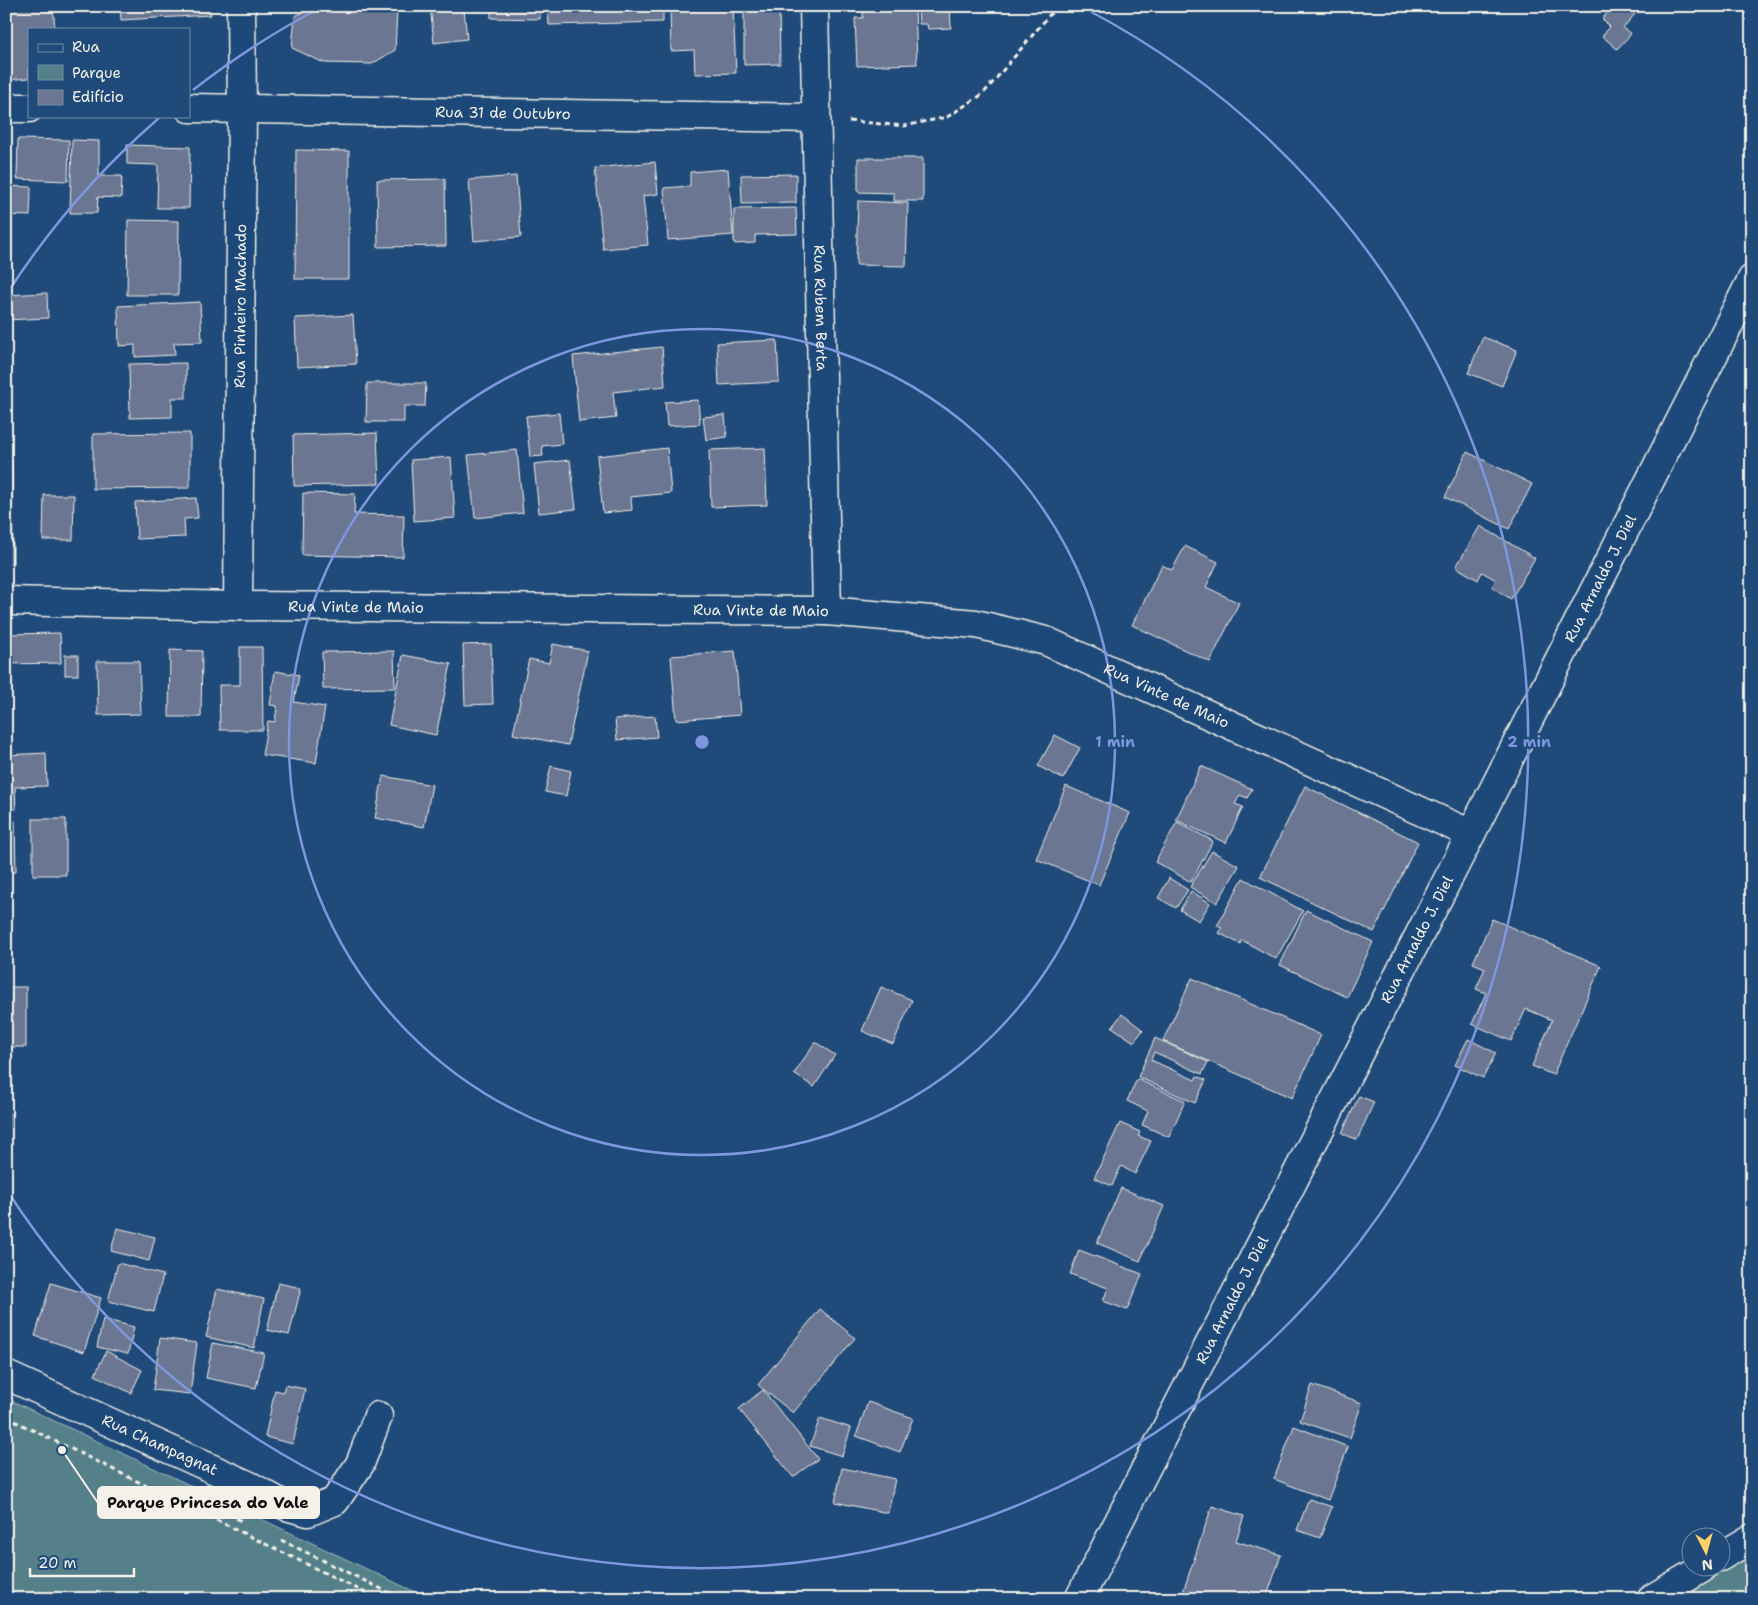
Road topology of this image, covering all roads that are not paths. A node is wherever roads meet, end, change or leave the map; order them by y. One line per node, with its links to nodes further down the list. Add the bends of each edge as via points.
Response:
1 (241, 6): 6 (street, Rua Pinheiro Machado)
2 (814, 6): 7 (street, Rua Rubem Berta)
3 (6, 108): 4 (street)
4 (28, 108)
5 (190, 108): 6 (street, Rua 31 de Outubro)
6 (242, 108): 7 (street, Rua 31 de Outubro); 10 (street, Rua Pinheiro Machado)
7 (816, 118): 11 (street, Rua Rubem Berta)
8 (1752, 279): 12 (street, Rua Arnaldo J. Diel)
9 (6, 601): 10 (street, Rua Vinte de Maio)
10 (238, 606): 11 (street, Rua Vinte de Maio)
11 (827, 611): 12 (street, Rua Vinte de Maio, via 976,624 1046,640)
12 (1471, 834): 18 (street, Rua Arnaldo J. Diel)
13 (6, 1375): 14 (street, Rua Champagnat, via 250,1486 286,1506 308,1512 335,1501 360,1464)
14 (378, 1416)
15 (1752, 1538): 16 (street)
16 (1730, 1551)
17 (1686, 1578): 19 (street)
18 (1079, 1599)
19 (1651, 1599)

